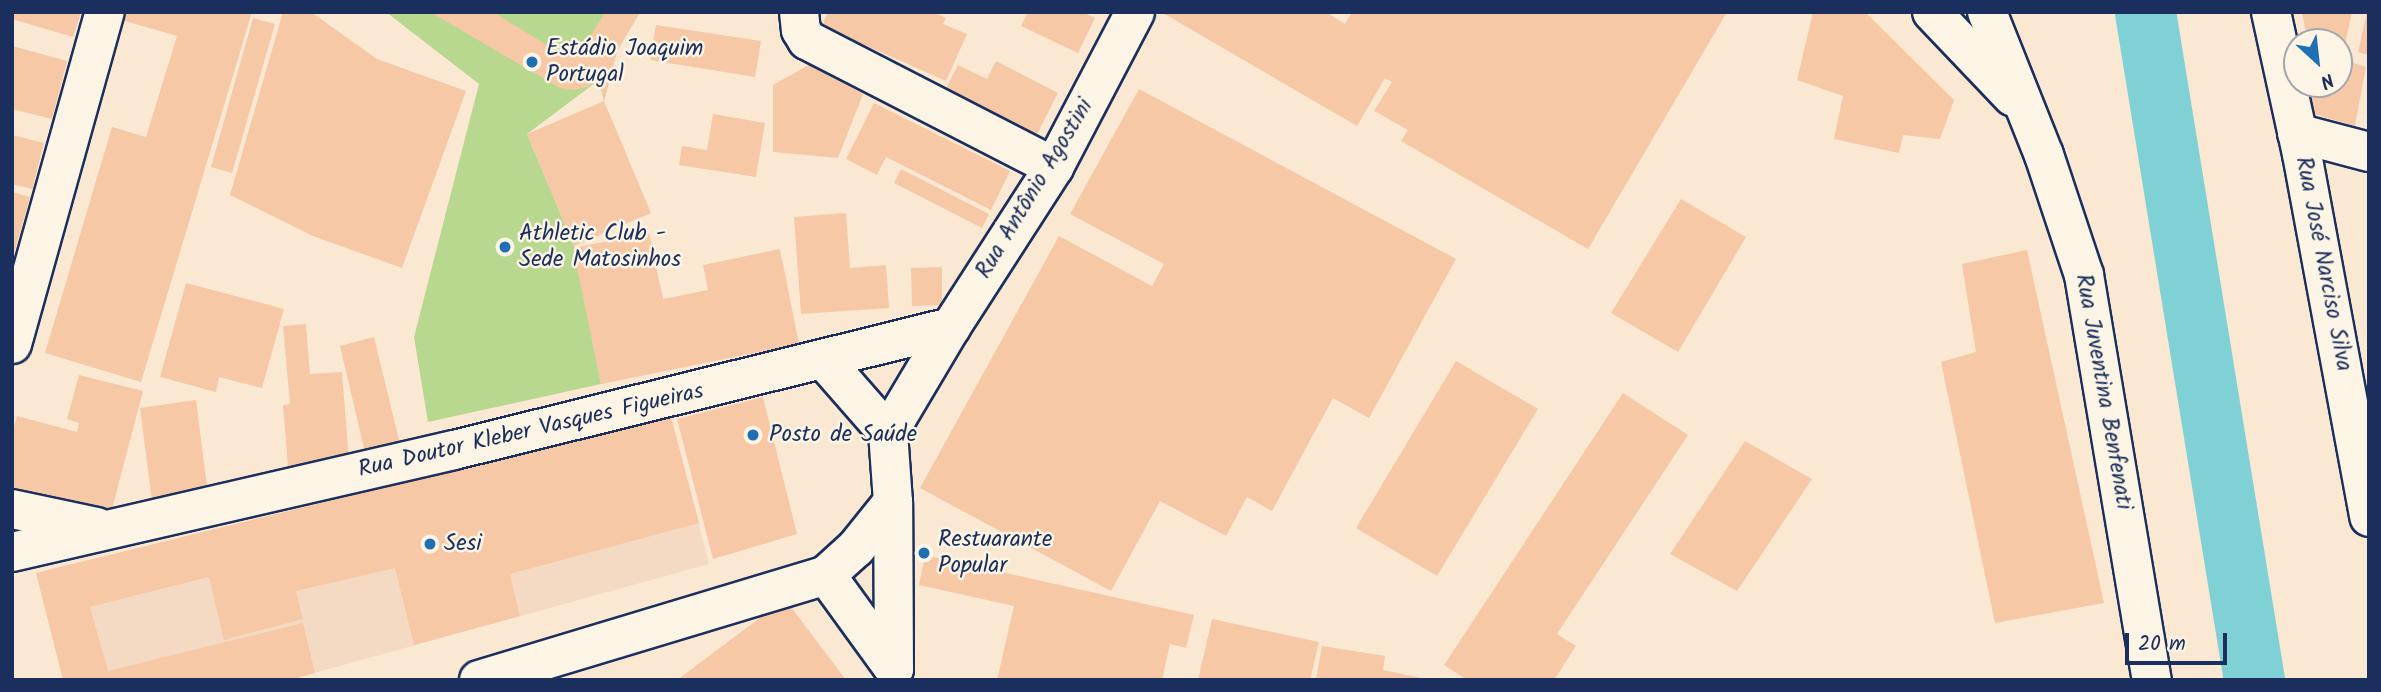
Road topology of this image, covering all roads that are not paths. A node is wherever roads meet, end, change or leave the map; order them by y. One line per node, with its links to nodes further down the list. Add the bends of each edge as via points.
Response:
1 (105, 12): 13 (street)
2 (799, 12): 10 (street, via 807,40)
3 (1135, 12): 10 (street, Rua Antônio Agostini)
4 (1932, 12): 7 (street)
5 (1987, 12): 7 (street, Rua Juventina Benfenati)
6 (2271, 12): 8 (street, Rua José Narciso Silva)
7 (2026, 111): 24 (street, Rua Juventina Benfenati, via 2084,275)
8 (2300, 144): 9 (street); 11 (street); 18 (street, Rua José Narciso Silva)
9 (2369, 152)
10 (1054, 167): 12 (street, Rua Antônio Agostini)
11 (2369, 172)
12 (951, 327): 14 (street, Rua Doutor Kleber Vasques Figueiras); 15 (street, Rua Antônio Agostini)
13 (12, 344)
14 (824, 360): 15 (street); 19 (street, Rua Doutor Kleber Vasques Figueiras)
15 (888, 433): 16 (street)
16 (893, 502): 21 (street, via 856,548); 22 (street)
17 (12, 509): 19 (street, Rua Doutor Kleber Vasques Figueiras)
18 (2369, 517)
19 (109, 529): 20 (street, Rua Doutor Kleber Vasques Figueiras)
20 (12, 552)
21 (825, 575): 22 (street); 23 (street)
22 (897, 674)
23 (479, 680)
24 (2152, 680)

